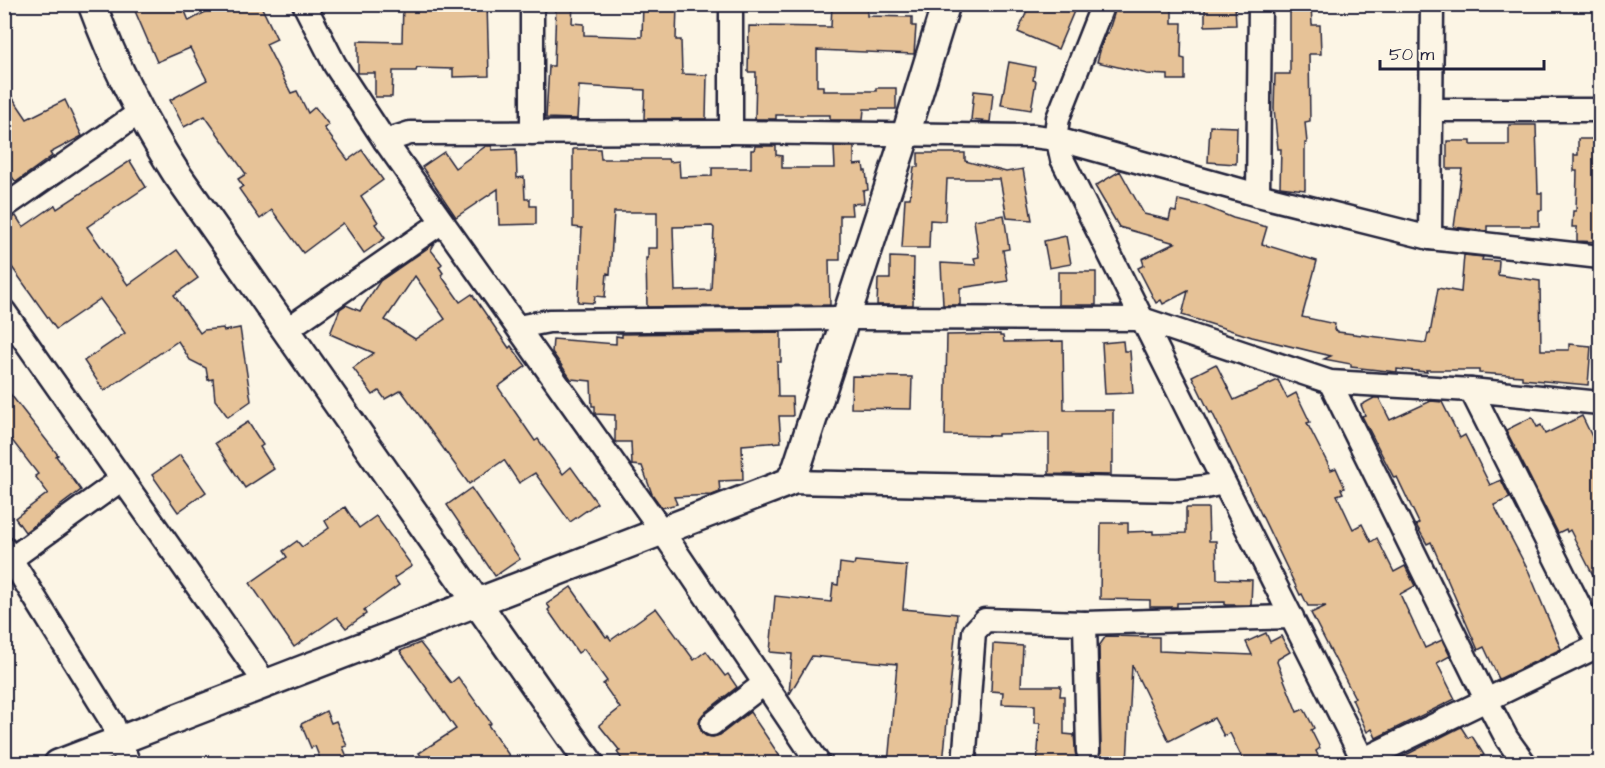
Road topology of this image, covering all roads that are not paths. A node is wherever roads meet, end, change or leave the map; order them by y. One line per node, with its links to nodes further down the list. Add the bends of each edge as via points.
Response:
1 (92, 4): 11 (street)
2 (304, 4): 16 (street, via 335,65)
3 (532, 4): 13 (street)
4 (731, 4): 12 (street)
5 (946, 4): 14 (street)
6 (1103, 4): 15 (street, via 1060,111)
7 (1260, 4): 17 (street)
8 (1432, 4): 9 (street)
9 (1432, 110): 10 (street); 20 (street)
10 (1600, 110)
11 (140, 112): 18 (street); 26 (street, via 176,173)
12 (730, 132): 13 (street); 14 (street)
13 (532, 133): 16 (street, via 410,134)
14 (906, 134): 15 (street); 23 (street)
15 (1057, 139): 17 (street); 24 (street, via 1066,171)
16 (386, 141): 19 (street)
17 (1258, 195): 20 (street)
18 (4, 207)
19 (442, 222): 25 (street); 26 (street)
20 (1430, 238): 21 (street)
21 (1600, 257)
22 (4, 311): 30 (street)
23 (845, 318): 24 (street); 25 (street, via 549,321); 31 (street)
24 (1142, 319): 27 (street); 32 (street)
25 (518, 327): 33 (street)
26 (286, 330): 35 (street)
27 (1330, 382): 28 (street); 41 (street)
28 (1471, 390): 29 (street); 38 (street)
29 (1600, 403)
30 (122, 479): 34 (street); 40 (street)
31 (789, 482): 32 (street, via 1178,490); 33 (street)
32 (1223, 483): 36 (street)
33 (662, 531): 35 (street); 39 (street)
34 (8, 554): 44 (street, via 112,722)
35 (477, 603): 40 (street); 45 (street)
36 (1292, 617): 37 (street); 46 (street)
37 (1085, 623): 43 (street); 49 (street, via 990,619 976,628)
38 (1600, 646): 41 (street)
39 (765, 683): 42 (street); 48 (street)
40 (266, 684): 44 (street)
41 (1487, 701): 46 (street); 50 (street)
42 (712, 723)
43 (1088, 751)
44 (124, 752): 47 (street)
45 (581, 760)
46 (1361, 762)
47 (58, 764)
48 (819, 764)
49 (964, 764)
50 (1525, 764)

